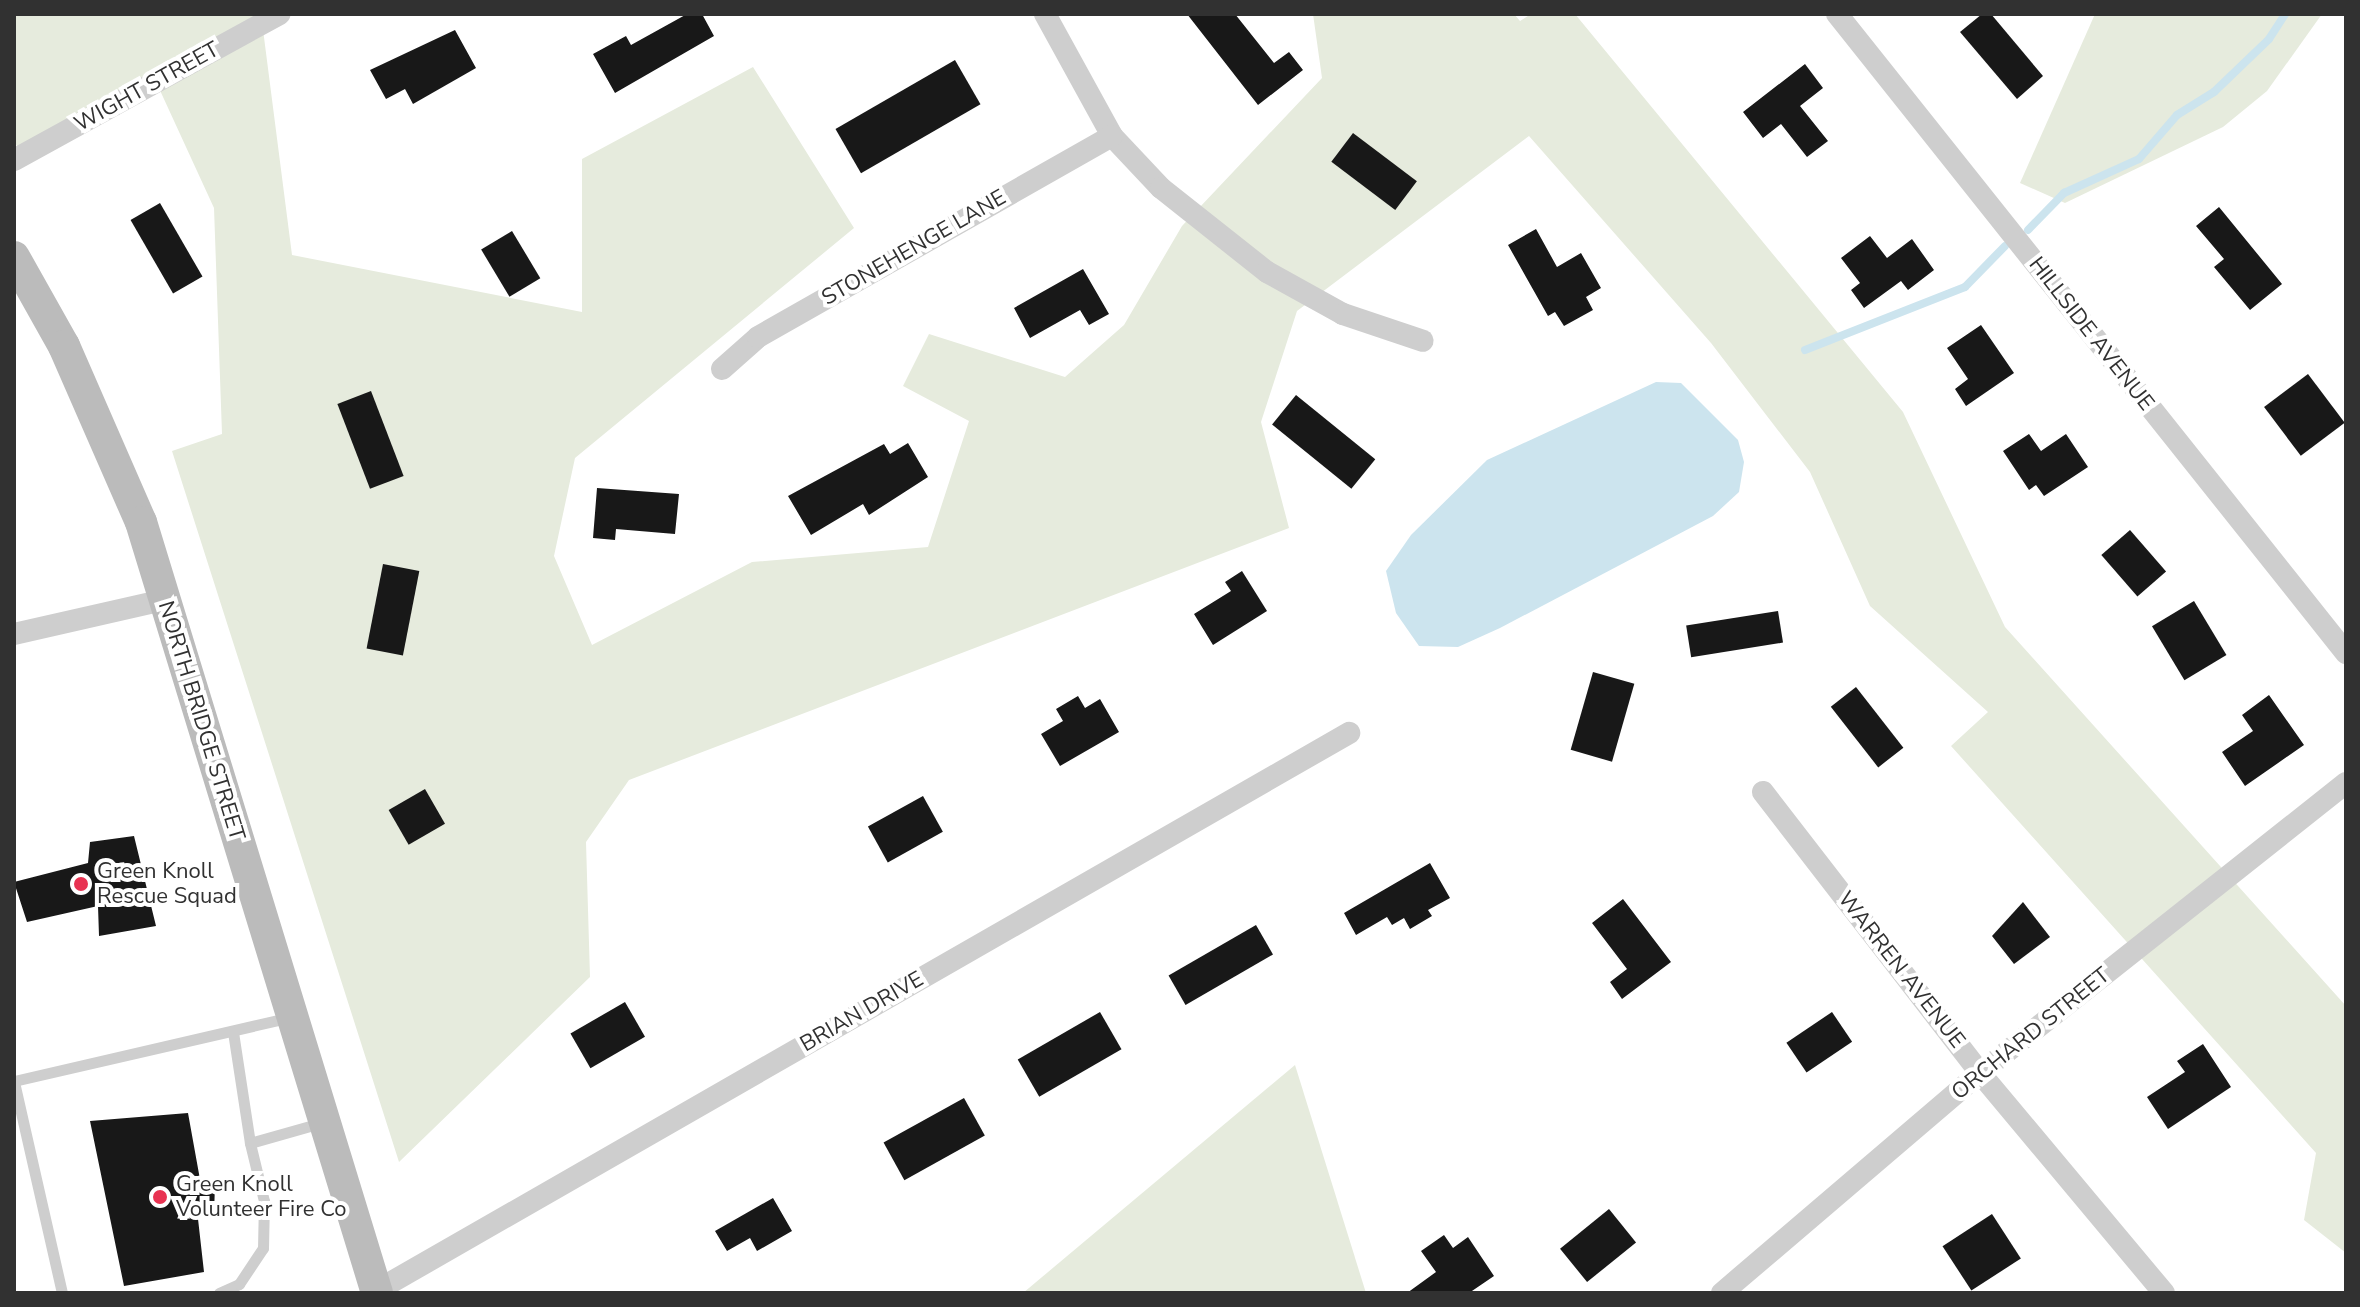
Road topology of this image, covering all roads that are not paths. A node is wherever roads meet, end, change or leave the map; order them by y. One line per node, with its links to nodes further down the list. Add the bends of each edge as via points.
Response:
1 (280, 14): 5 (street, WIGHT STREET)
2 (1045, 14): 4 (street)
3 (1837, 14): 11 (street, HILLSIDE AVENUE)
4 (1112, 136): 7 (street, via 1161,188 1267,272 1343,314); 8 (street, STONEHENGE LANE, via 758,337)
5 (14, 160)
6 (14, 257): 9 (street, NORTH BRIDGE STREET, via 106,435)
7 (1423, 341)
8 (722, 369)
9 (164, 600): 10 (street); 15 (street, NORTH BRIDGE STREET)
10 (14, 634)
11 (2346, 653)
12 (1349, 733): 20 (street, BRIAN DRIVE)
13 (2346, 783): 17 (street, ORCHARD STREET)
14 (1763, 792): 17 (street, WARREN AVENUE)
15 (292, 1016): 16 (lane); 18 (street, NORTH BRIDGE STREET)
16 (233, 1032): 19 (lane); 21 (lane, via 14,1081)
17 (1980, 1073): 23 (street, ORCHARD STREET); 24 (street, WARREN AVENUE)
18 (324, 1121): 19 (lane); 20 (street, NORTH BRIDGE STREET)
19 (250, 1143): 22 (lane, via 264,1201 263,1248 239,1284)
20 (376, 1292)
21 (62, 1293)
22 (219, 1293)
23 (1722, 1293)
24 (2164, 1293)

